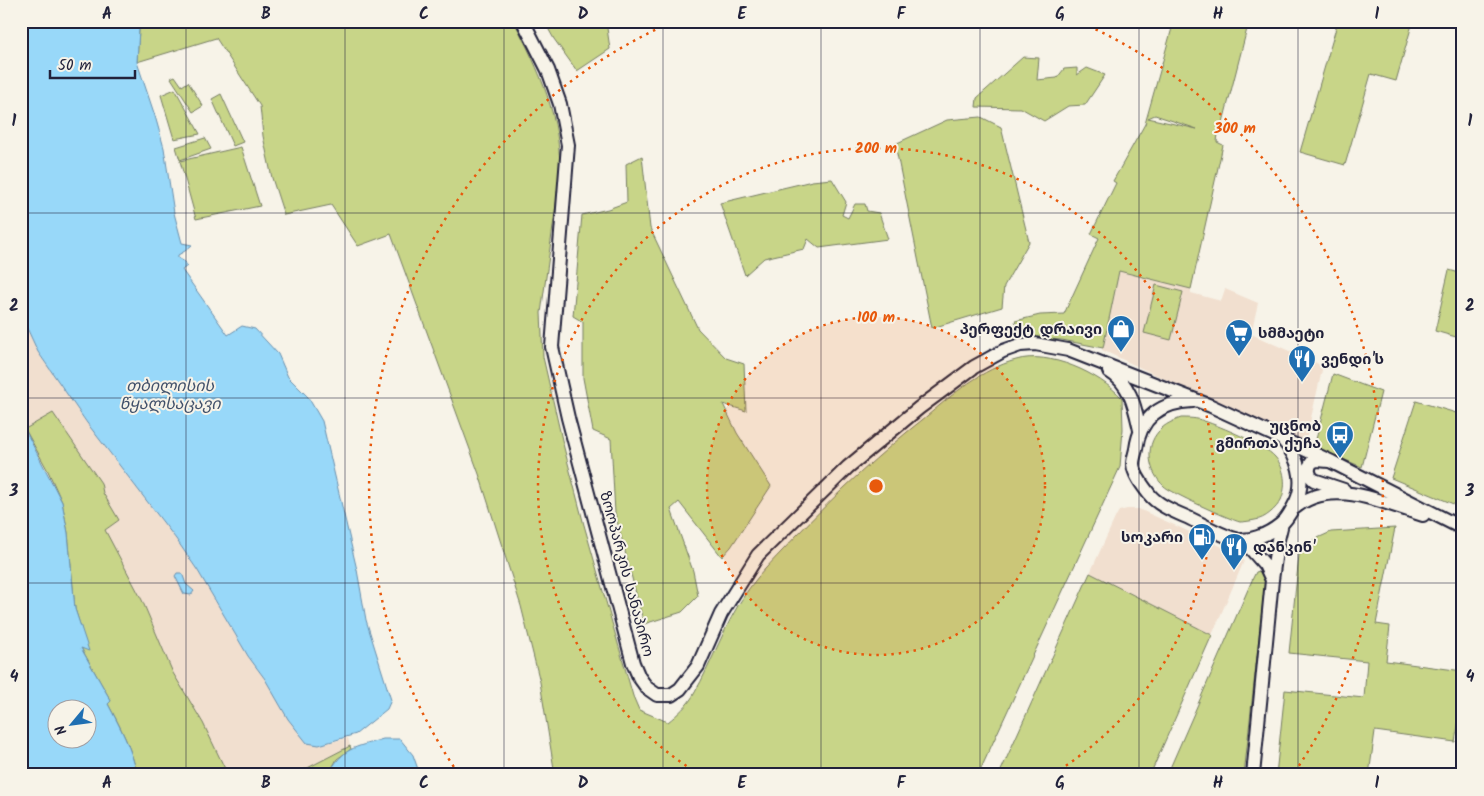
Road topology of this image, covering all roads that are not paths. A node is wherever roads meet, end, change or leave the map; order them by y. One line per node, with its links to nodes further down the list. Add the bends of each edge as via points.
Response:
1 (523, 21): 2 (main road, ზოოპარკის სანაპირო, via 548,70 560,104 568,145 552,347 633,662 647,688 657,695 671,695 689,680 721,614 758,555 848,468 919,408 974,367 1020,345 1035,344 1068,350)
2 (1095, 362): 3 (main road); 4 (main road, via 1114,373 1126,387 1135,406)
3 (1197, 401): 4 (main road, via 1170,404 1157,411); 5 (main road)
4 (1140, 430): 11 (main road, via 1134,464 1137,475 1151,496 1187,517 1232,538)
5 (1281, 438): 6 (main road); 8 (main road, via 1296,458 1300,474 1301,488)
6 (1332, 462): 7 (main road, via 1312,462 1309,469 1311,477); 10 (main road)
7 (1356, 494): 8 (main road, via 1332,493 1312,498); 10 (main road)
8 (1293, 509): 9 (main road)
9 (1282, 523): 11 (main road, via 1256,538); 12 (main road)
10 (1459, 526)
11 (1244, 540): 12 (main road)
12 (1272, 580): 13 (main road)
13 (1254, 775)

